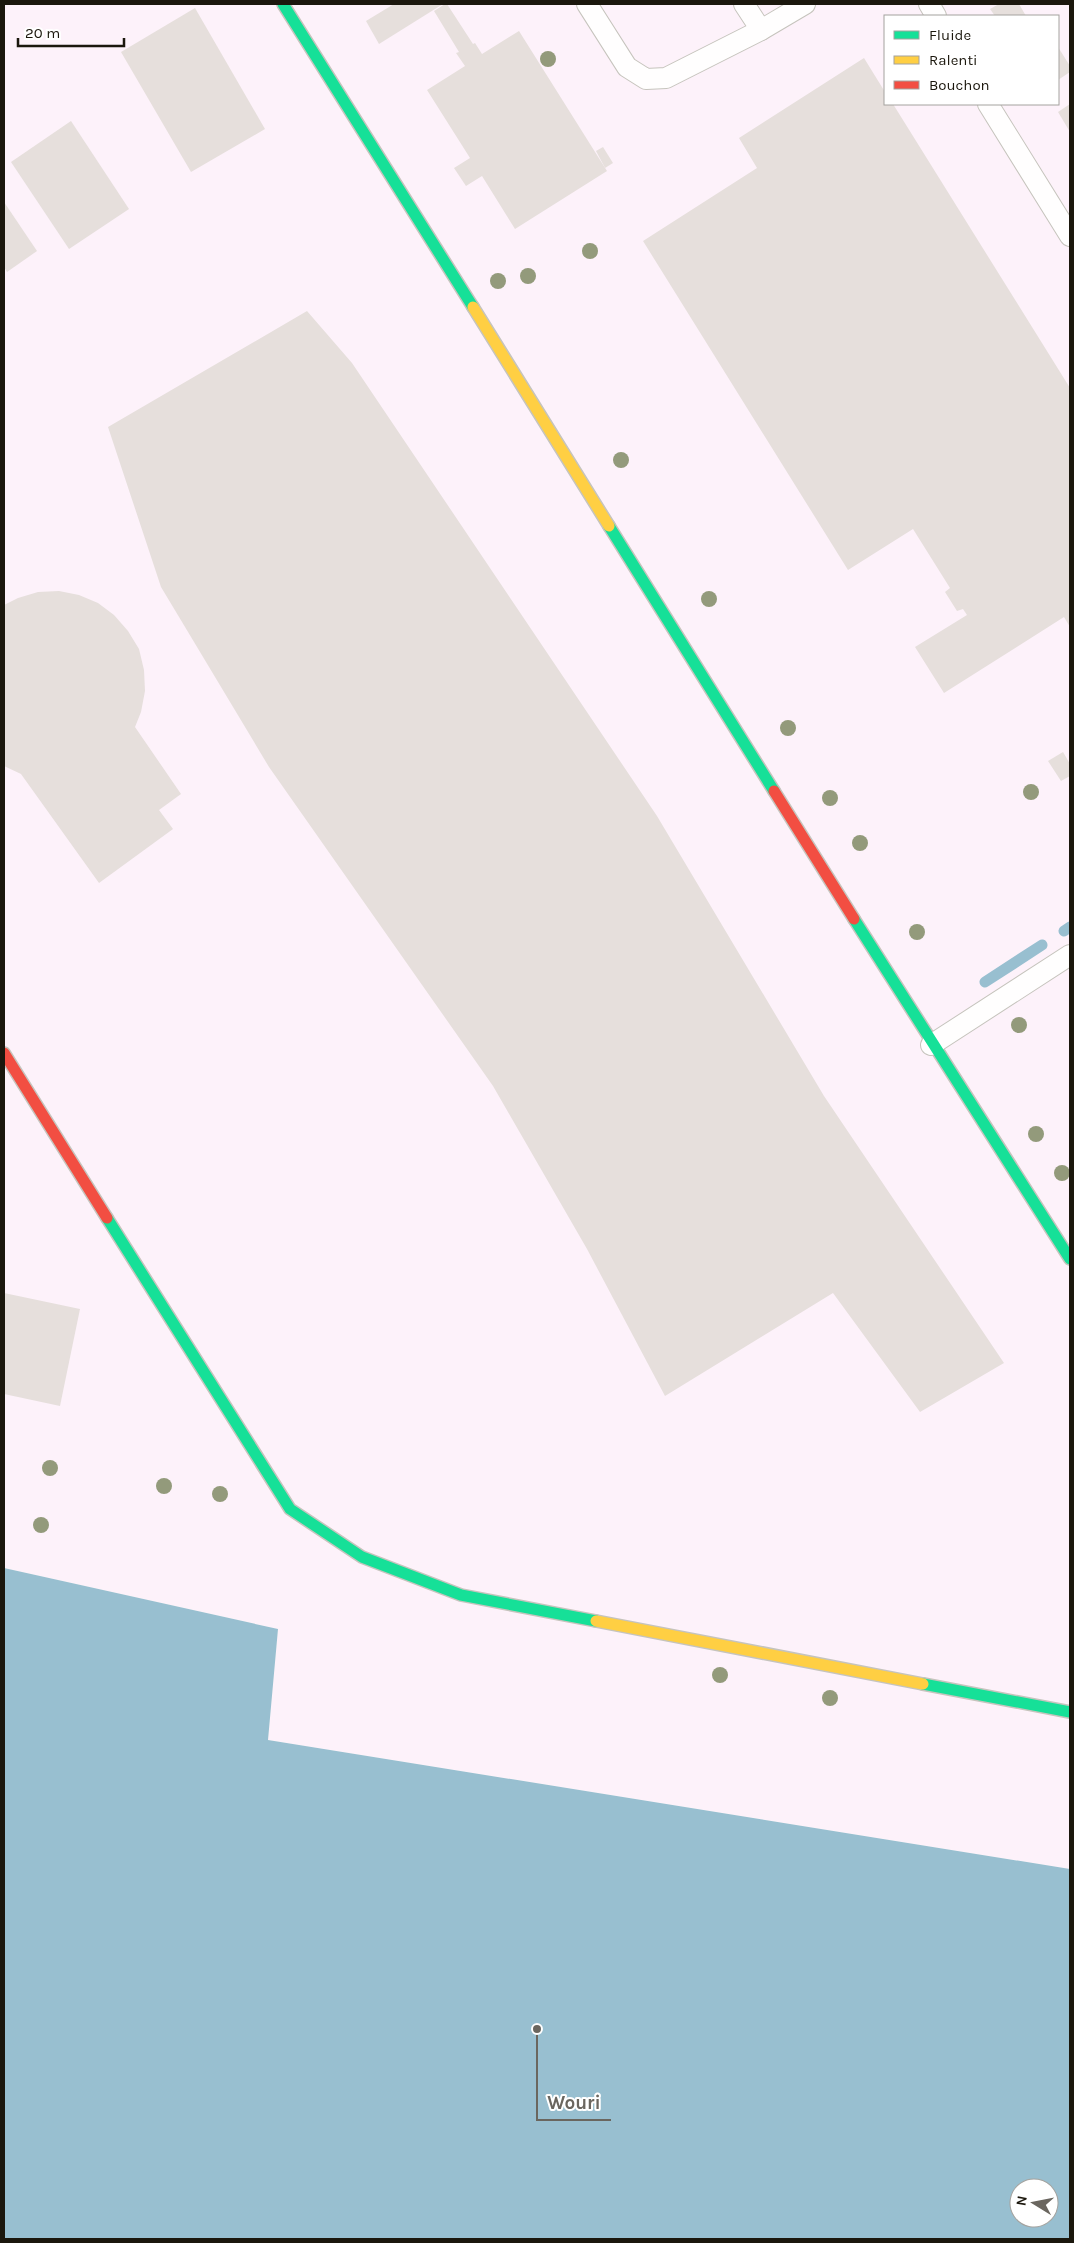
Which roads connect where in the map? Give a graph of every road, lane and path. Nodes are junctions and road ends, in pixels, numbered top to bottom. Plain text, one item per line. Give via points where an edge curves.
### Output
1 (283, 4) edge
2 (587, 4) edge
3 (744, 4) edge
4 (805, 4) edge
5 (929, 4) edge
6 (935, 15) edge
7 (761, 30) junction
8 (989, 105) edge
9 (1070, 236) edge
10 (1070, 955) edge
11 (931, 1045) junction
12 (4, 1053) edge
13 (1070, 1259) edge
14 (1070, 1712) edge

1 - 11 street
2 - 7 lane via 627,67 646,79 666,78
3 - 7 lane
4 - 7 lane
5 - 6 lane
8 - 9 lane
10 - 11 lane
11 - 13 street
12 - 14 street via 290,1509 362,1557 461,1595

